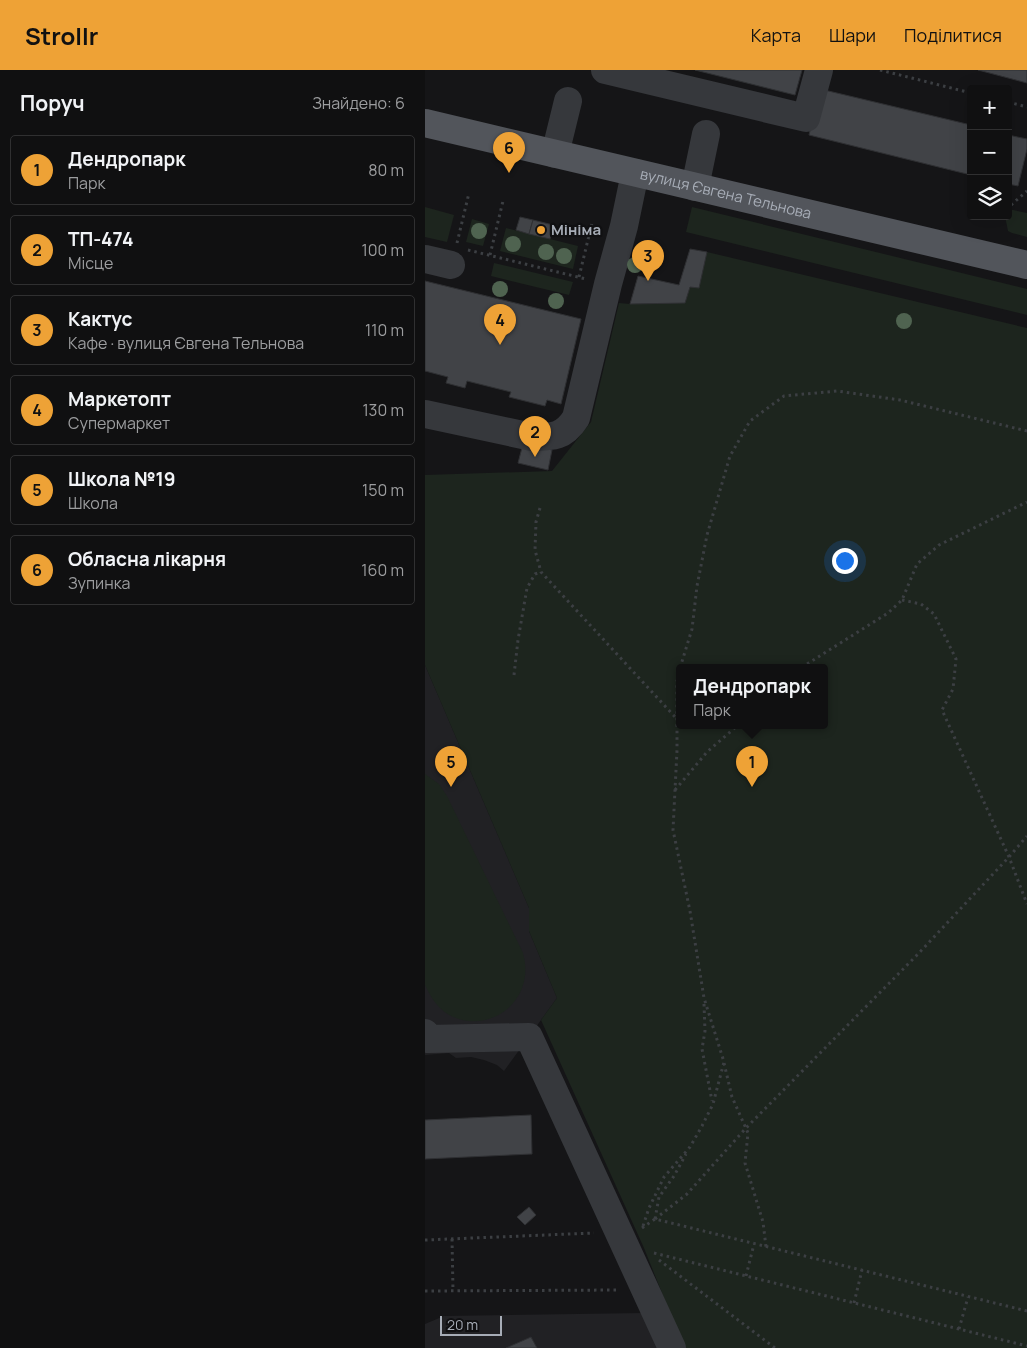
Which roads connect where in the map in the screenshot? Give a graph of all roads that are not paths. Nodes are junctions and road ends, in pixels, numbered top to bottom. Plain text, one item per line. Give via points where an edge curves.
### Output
1 (605, 70) edge
2 (819, 70) edge
3 (568, 101) dead end
4 (426, 126) edge
5 (706, 134) dead end
6 (555, 154) junction
7 (635, 173) junction
8 (695, 187) junction
9 (458, 257) road end
10 (425, 259) edge
11 (1027, 266) edge
12 (425, 414) edge
13 (425, 1033) edge
14 (672, 1348) edge

1 - 2 lane via 805,118
3 - 6 lane
4 - 6 main road, вулиця Євгена Тельнова
5 - 8 lane
6 - 7 main road, вулиця Євгена Тельнова
7 - 8 main road, вулиця Євгена Тельнова
7 - 12 lane via 576,418 570,427 548,437 532,437
8 - 11 main road, вулиця Євгена Тельнова
9 - 10 lane
13 - 14 lane via 428,1039 529,1037 630,1237 645,1290

